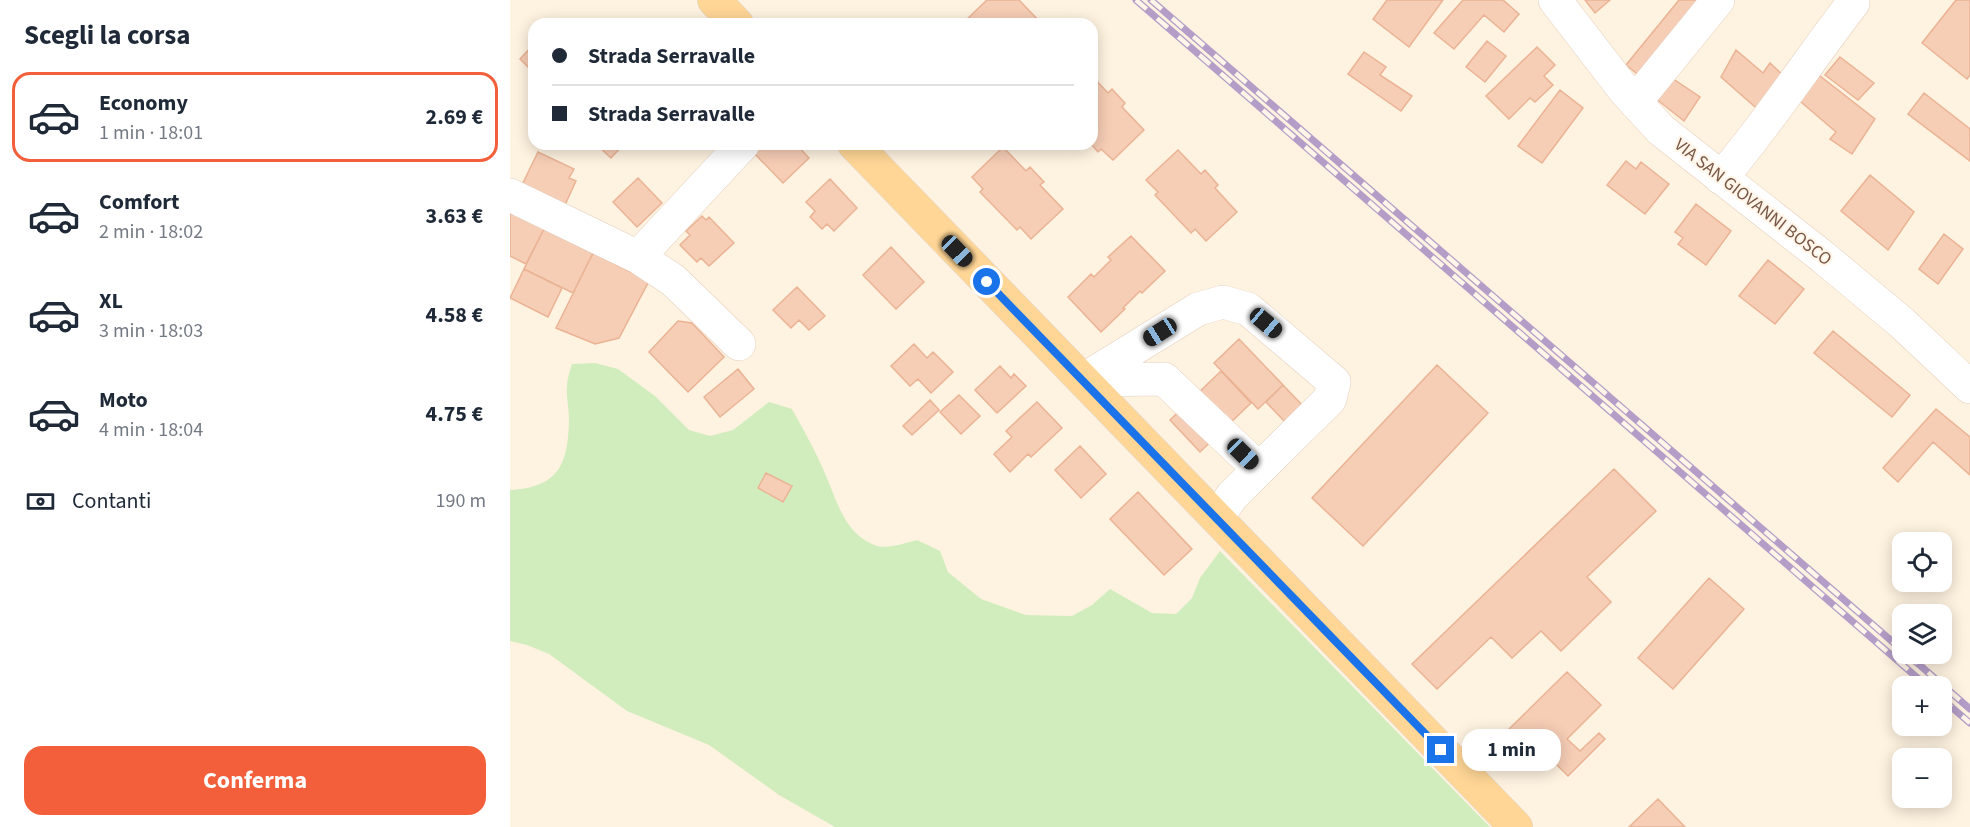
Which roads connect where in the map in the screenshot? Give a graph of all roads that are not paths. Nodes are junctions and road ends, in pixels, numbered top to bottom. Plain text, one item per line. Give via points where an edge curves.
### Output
1 (714, 0) edge
2 (1555, 0) edge
3 (1718, 0) edge
4 (1852, 3) dead end
5 (730, 18) edge
6 (1635, 102) junction
7 (737, 150) edge
8 (862, 153) edge
9 (1721, 178) junction
10 (510, 195) edge
11 (638, 257) junction
12 (740, 344) dead end
13 (1083, 380) junction
14 (1970, 387) edge
15 (1259, 469) junction
16 (1217, 518) junction
17 (1516, 827) edge

1 - 5 main road
2 - 6 street, VIA SAN GIOVANNI BOSCO
3 - 6 street
4 - 9 street via 1787,95
6 - 9 street, VIA SAN GIOVANNI BOSCO via 1662,130
7 - 11 street
8 - 13 main road
9 - 14 street, VIA SAN GIOVANNI BOSCO via 1902,323
10 - 11 street
11 - 12 street via 673,279
13 - 15 street via 1164,379
13 - 15 street via 1198,309 1223,303 1248,309 1334,381 1330,399
13 - 16 main road
15 - 16 street
16 - 17 main road

